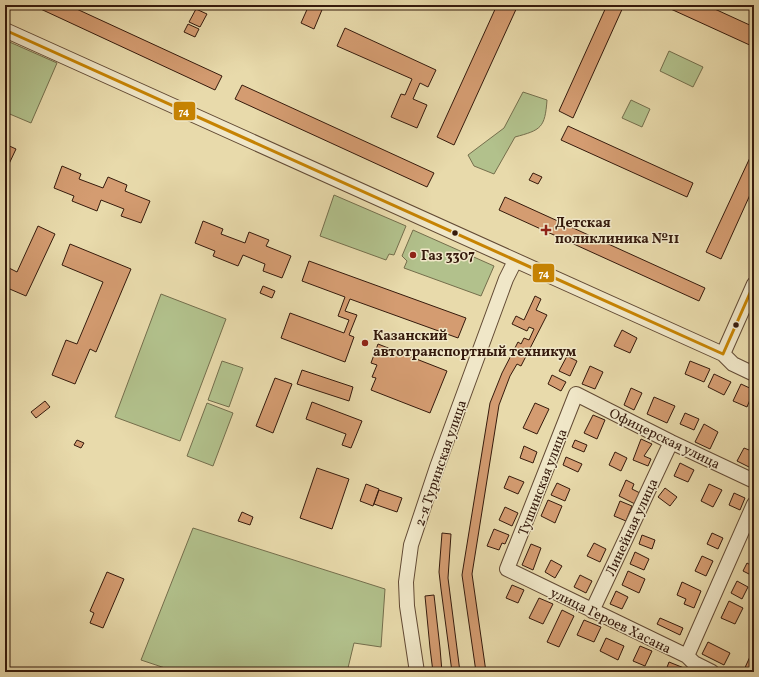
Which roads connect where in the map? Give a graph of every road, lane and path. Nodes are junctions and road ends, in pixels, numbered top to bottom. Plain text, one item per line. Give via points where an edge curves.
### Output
1 (5, 30) edge
2 (515, 261) junction
3 (754, 284) edge
4 (723, 354) junction
5 (754, 374) edge
6 (576, 394) joint
7 (671, 442) junction
8 (754, 481) edge
9 (754, 504) edge
10 (507, 569) joint
11 (592, 611) junction
12 (690, 664) edge
13 (417, 672) edge
14 (712, 672) edge

1 - 2 street
2 - 4 street
2 - 13 street, 2-я Туринская улица via 506,279 437,467 411,545 406,582 407,606
3 - 4 street
4 - 5 street via 733,364
6 - 7 street, Офицерская улица
6 - 10 street, Тушинская улица
7 - 8 street, Офицерская улица
7 - 11 street, Линейная улица
9 - 12 street
10 - 11 street, улица Героев Хасана
11 - 12 street, улица Героев Хасана
12 - 14 street, улица Героев Хасана

